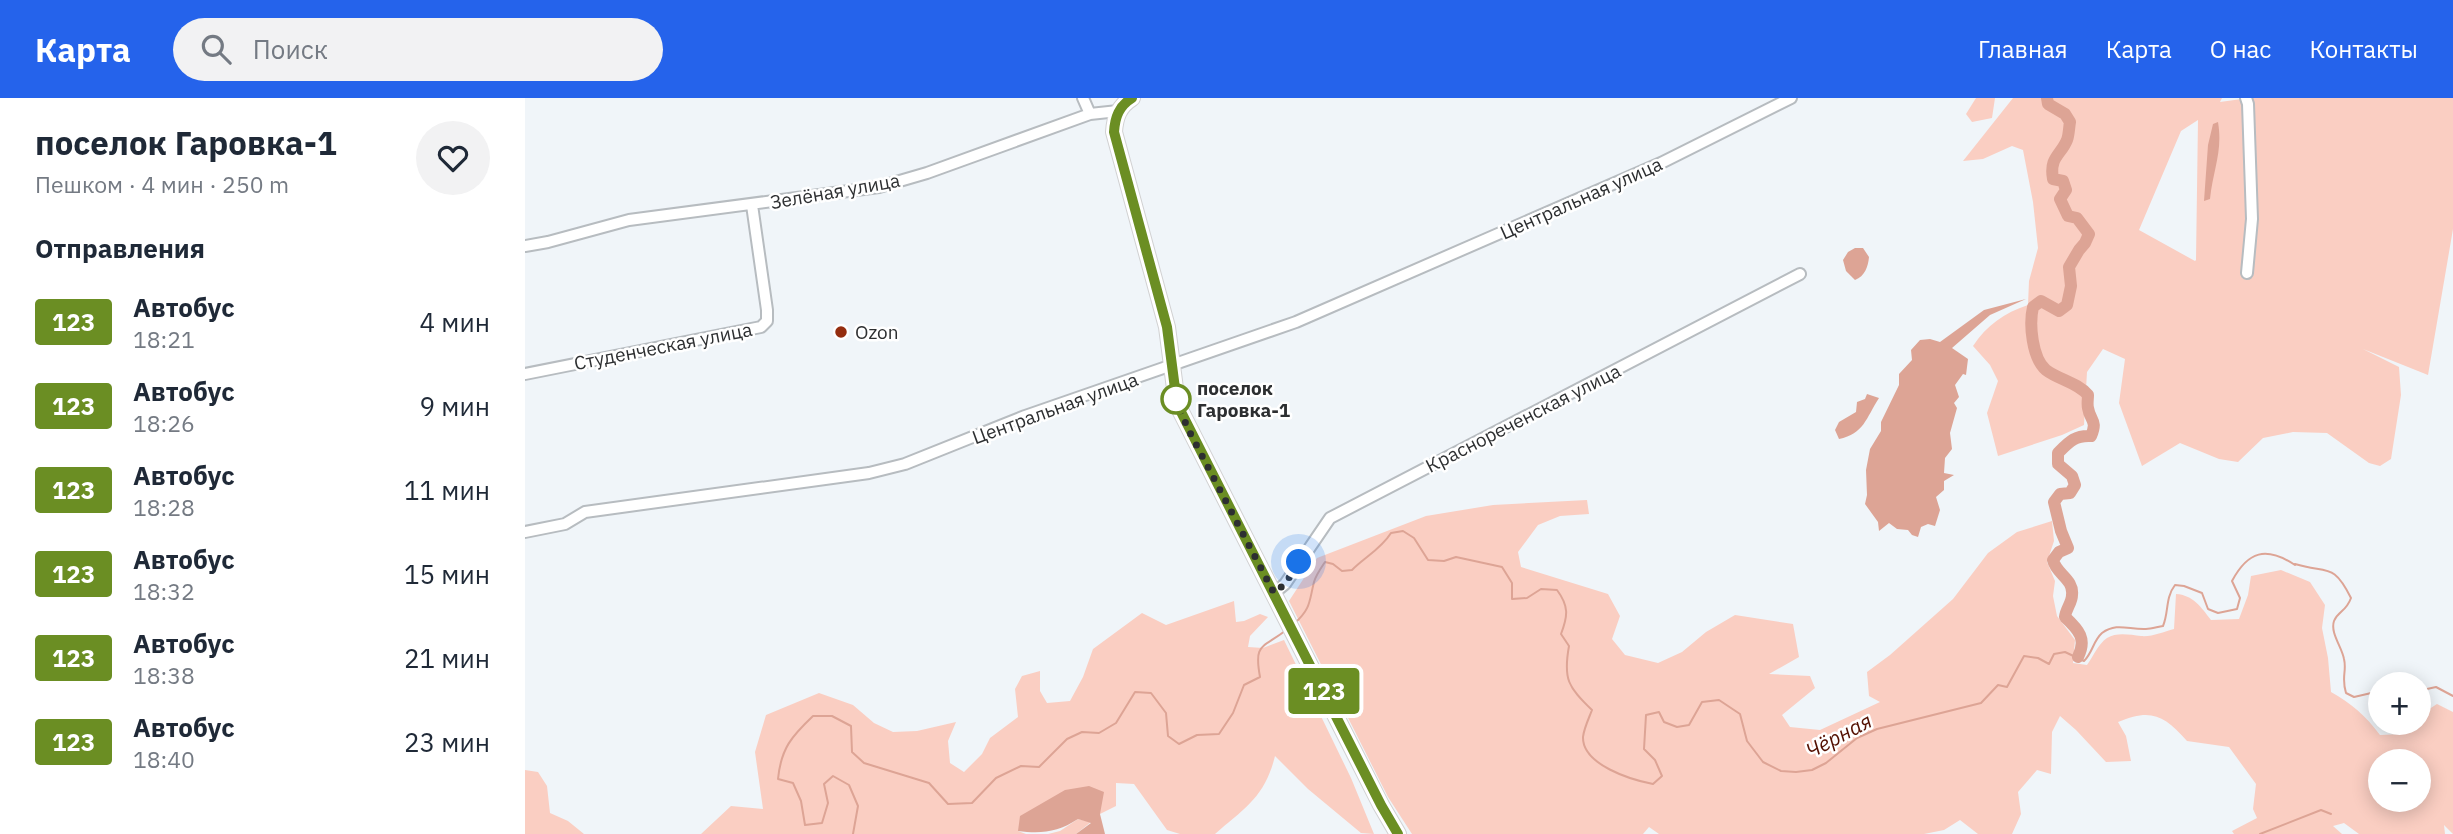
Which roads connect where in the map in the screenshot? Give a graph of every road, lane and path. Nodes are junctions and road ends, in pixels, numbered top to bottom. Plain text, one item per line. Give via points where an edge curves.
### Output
1 (1083, 98) edge
2 (1132, 98) edge
3 (1791, 98) edge
4 (2246, 98) edge
5 (1118, 111) junction
6 (1090, 114) junction
7 (752, 205) junction
8 (525, 246) edge
9 (2247, 273) dead end
10 (1800, 274) dead end
11 (1171, 365) junction
12 (525, 374) edge
13 (525, 532) edge
14 (1274, 593) junction
15 (1398, 834) edge

1 - 6 street
2 - 5 main road
3 - 11 street, Центральная улица via 1661,163 1309,317
4 - 9 street via 2252,219
5 - 6 street, Зелёная улица
5 - 11 main road via 1117,147 1167,327
6 - 7 street, Зелёная улица via 901,181
7 - 8 street, Зелёная улица via 629,220
7 - 12 street, Студенческая улица via 767,310 767,321 761,327
10 - 14 street, Краснореченская улица via 1330,518
11 - 13 street, Центральная улица via 886,469 585,512 565,524
11 - 14 main road via 1182,416
14 - 15 main road

